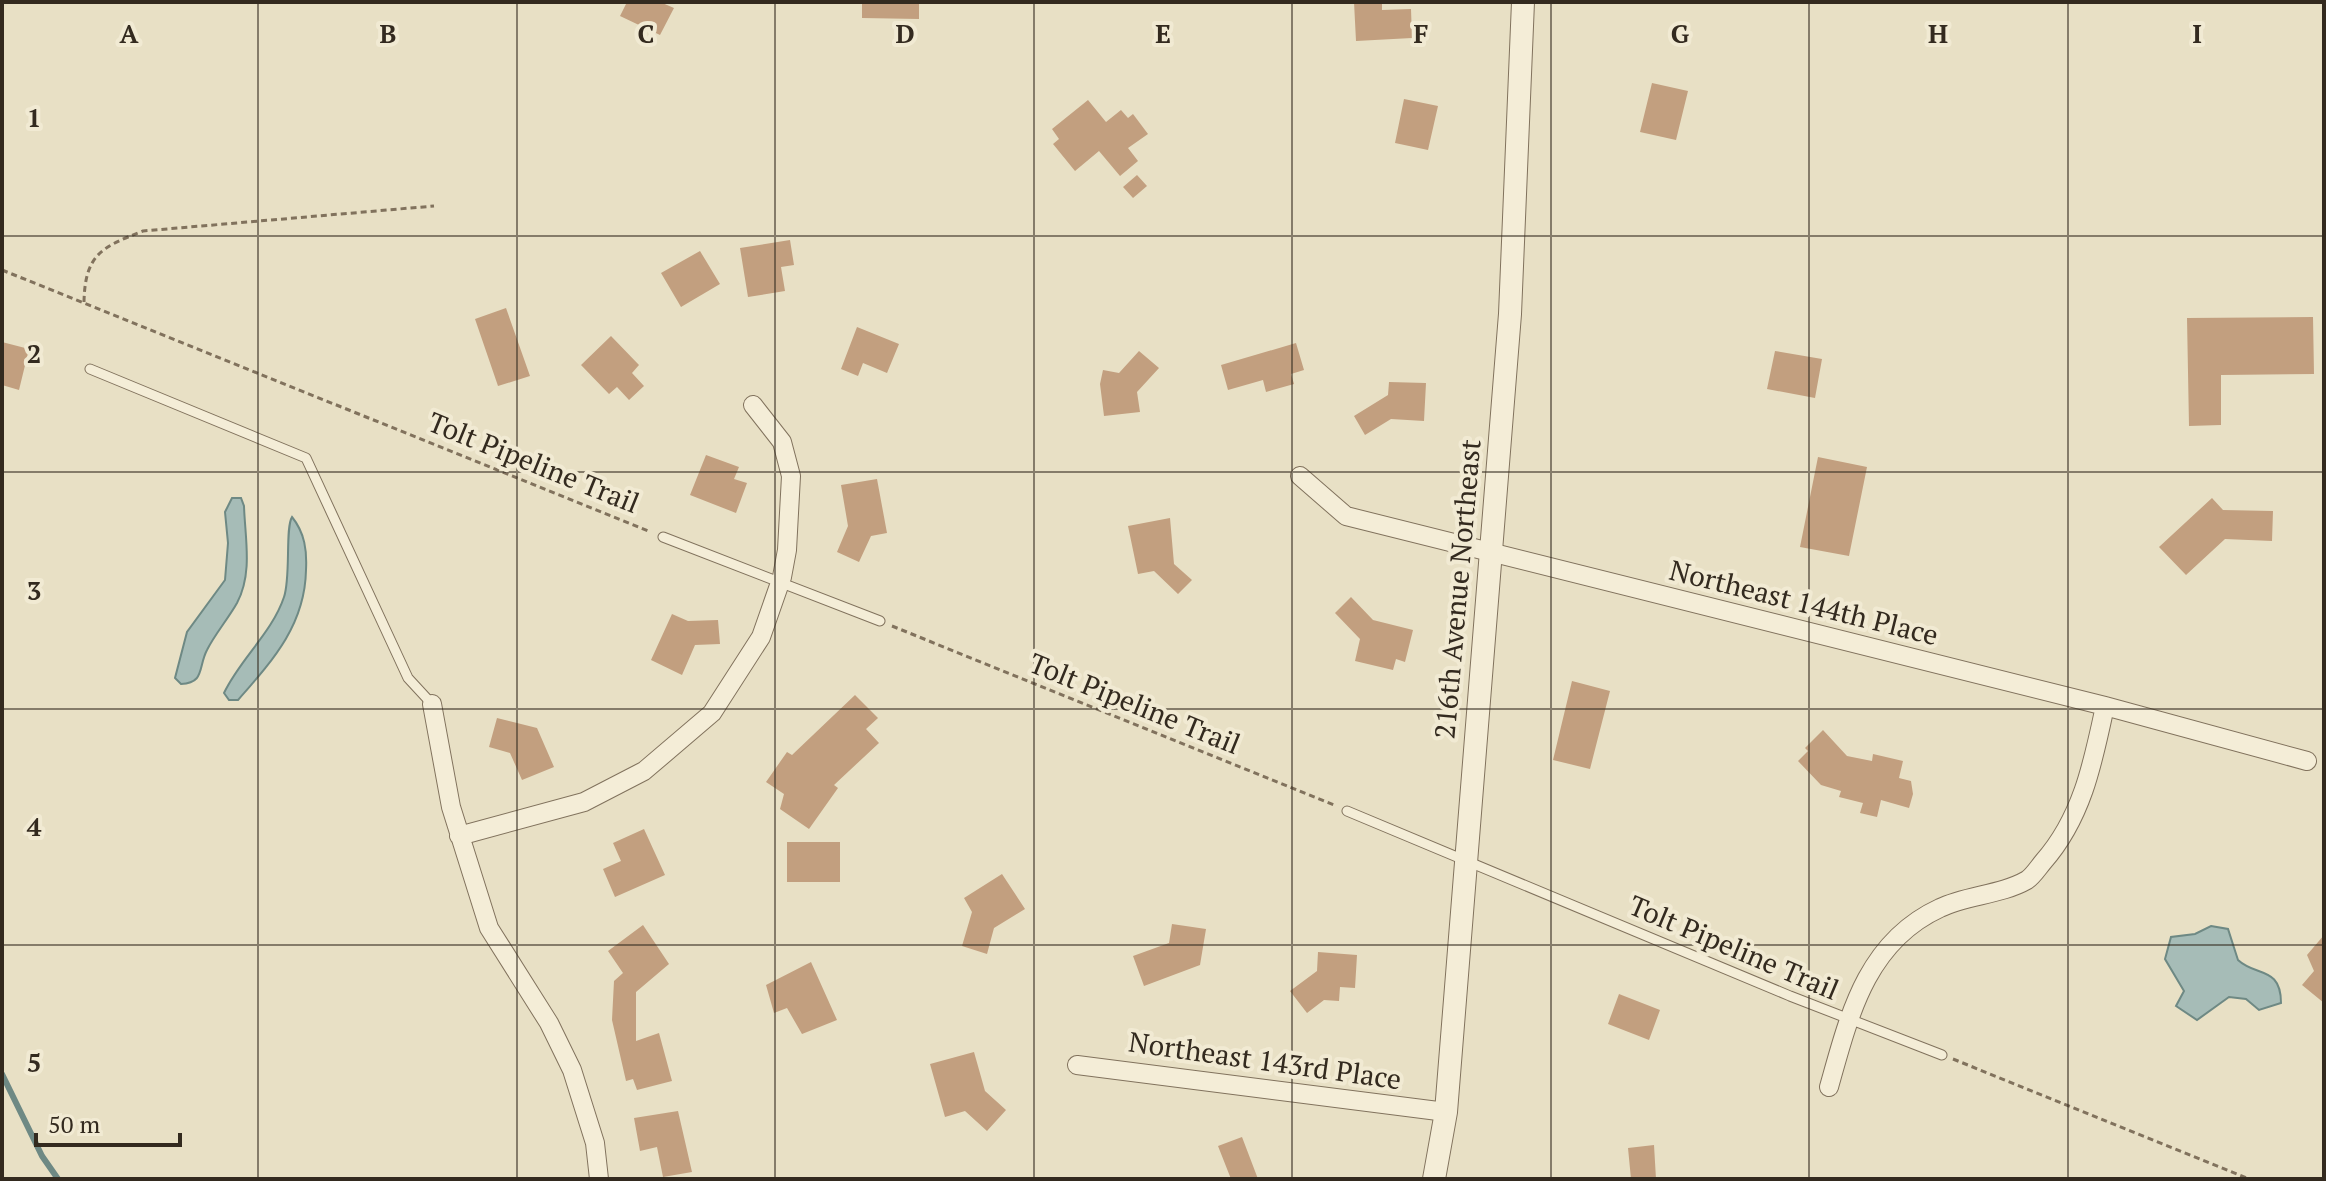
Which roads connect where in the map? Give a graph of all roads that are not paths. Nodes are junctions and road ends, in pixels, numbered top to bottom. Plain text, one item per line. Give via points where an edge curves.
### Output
1 (1523, 2) edge
2 (90, 369) dead end
3 (753, 405) dead end
4 (1300, 476) dead end
5 (663, 537) road end
6 (1491, 553) junction
7 (780, 583) junction
8 (880, 621) road end
9 (432, 704) joint
10 (2105, 706) junction
11 (2307, 761) dead end
12 (1347, 811) road end
13 (459, 836) junction
14 (1465, 862) junction
15 (1848, 1020) junction
16 (1942, 1055) road end
17 (1077, 1065) dead end
18 (1829, 1087) dead end
19 (1446, 1112) junction
20 (599, 1179) edge
21 (1434, 1179) edge

1 - 6 street, 216th Avenue Northeast via 1515,228
2 - 9 lane via 306,458 408,678
3 - 7 street via 782,442 791,476
4 - 6 street, Northeast 144th Place via 1346,516
5 - 7 lane
6 - 10 street, Northeast 144th Place
6 - 14 street, 216th Avenue Northeast
7 - 8 lane
7 - 13 street via 761,637 712,713 644,771 584,802
9 - 13 street
10 - 11 street, Northeast 144th Place
10 - 15 street via 2089,779 2064,838 2028,880 1939,908 1898,933 1867,972
12 - 14 lane
13 - 20 street via 489,928 572,1070 595,1143
14 - 15 lane
14 - 19 street, 216th Avenue Northeast
15 - 16 lane
15 - 18 street
17 - 19 street, Northeast 143rd Place
19 - 21 street, 216th Avenue Northeast

